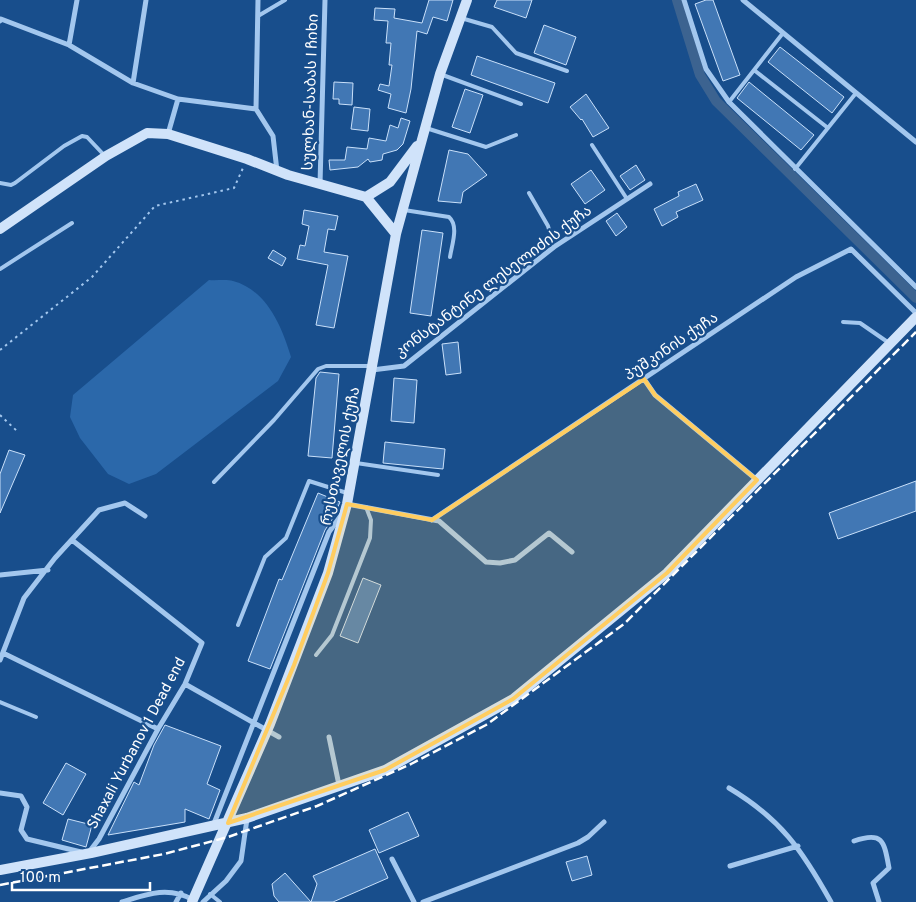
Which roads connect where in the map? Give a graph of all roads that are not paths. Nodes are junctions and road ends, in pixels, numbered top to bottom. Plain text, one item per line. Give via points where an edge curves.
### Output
1 (77, 0) edge
2 (146, 0) edge
3 (258, 0) edge
4 (285, 0) edge
5 (325, 0) edge
6 (467, 0) edge
7 (684, 0) edge
8 (743, 0) edge
9 (258, 16) junction
10 (461, 18) junction
11 (0, 21) edge
12 (783, 33) junction
13 (69, 45) junction
14 (754, 70) junction
15 (568, 72) dead end
16 (440, 74) junction
17 (133, 83) junction
18 (856, 93) junction
19 (178, 99) junction
20 (729, 102) junction
21 (521, 104) dead end
22 (256, 109) junction
23 (425, 128) junction
24 (828, 128) junction
25 (168, 134) junction
26 (516, 135) dead end
27 (421, 142) junction
28 (916, 142) edge
29 (592, 144) dead end
30 (106, 156) junction
31 (795, 169) junction
32 (277, 171) junction
33 (0, 183) edge
34 (320, 184) junction
35 (650, 184) dead end
36 (529, 193) dead end
37 (366, 197) junction
38 (627, 199) junction
39 (402, 210) junction
40 (72, 224) dead end
41 (0, 229) edge
42 (396, 234) junction
43 (554, 248) junction
44 (450, 257) dead end
45 (0, 269) edge
46 (916, 287) edge
47 (916, 313) edge
48 (916, 317) edge
49 (842, 322) dead end
50 (890, 344) junction
51 (372, 368) junction
52 (644, 379) junction
53 (355, 463) junction
54 (438, 475) dead end
55 (757, 480) junction
56 (214, 482) dead end
57 (347, 503) junction
58 (366, 508) junction
59 (145, 516) dead end
60 (432, 520) junction
61 (72, 540) junction
62 (572, 552) dead end
63 (48, 570) junction
64 (0, 575) edge
65 (238, 625) dead end
66 (3, 653) junction
67 (316, 655) dead end
68 (0, 660) edge
69 (185, 684) junction
70 (0, 702) edge
71 (36, 717) dead end
72 (254, 723) junction
73 (158, 729) junction
74 (279, 737) dead end
75 (329, 738) dead end
76 (339, 786) junction
77 (729, 788) dead end
78 (0, 793) edge
79 (248, 818) junction
80 (604, 822) dead end
81 (213, 827) junction
82 (854, 841) dead end
83 (798, 846) junction
84 (88, 853) junction
85 (392, 858) dead end
86 (730, 866) dead end
87 (0, 870) edge
88 (181, 893) junction
89 (210, 894) junction
90 (122, 902) edge
91 (176, 902) edge
92 (192, 902) edge
93 (196, 902) edge
94 (203, 902) edge
95 (220, 902) edge
96 (414, 902) edge
97 (423, 902) edge
98 (832, 902) edge
99 (879, 902) edge

1 - 13 street
2 - 17 street
3 - 9 street
4 - 9 lane
5 - 34 street, სულხან-საბას I ჩიხი
6 - 10 street, რუსთაველის ქუჩა
7 - 20 street via 706,70
8 - 12 street
9 - 22 street
10 - 15 lane via 492,27 516,53
10 - 16 street, რუსთაველის ქუჩა
11 - 13 street
12 - 14 lane
12 - 18 street
13 - 17 street
14 - 20 lane
14 - 24 lane
16 - 21 lane
16 - 23 street, რუსთაველის ქუჩა
17 - 19 street
18 - 24 lane
18 - 28 street
19 - 22 street
19 - 25 street
20 - 31 street
22 - 32 street via 273,136
23 - 26 lane via 486,147
23 - 27 street, რუსთაველის ქუჩა
24 - 31 lane
25 - 30 street via 147,133
25 - 32 street
27 - 37 street via 390,182
27 - 39 street, რუსთაველის ქუჩა
29 - 38 lane
30 - 33 lane via 82,136 15,183
30 - 41 street
31 - 46 street
32 - 34 street
34 - 37 street
35 - 38 street, კონსტანტინე ლესელიძის ქუჩა
36 - 43 lane via 548,226
37 - 42 street
38 - 43 street, კონსტანტინე ლესელიძის ქუჩა
39 - 42 street, რუსთაველის ქუჩა
39 - 44 lane via 453,220
40 - 45 lane
42 - 51 street, რუსთაველის ქუჩა
43 - 51 street, კონსტანტინე ლესელიძის ქუჩა via 404,366
47 - 52 street, პუშკინის ქუჩა via 851,248 796,278
48 - 50 street
49 - 50 lane via 860,323
50 - 55 street
51 - 53 street, რუსთაველის ქუჩა
51 - 56 lane via 326,366 318,369
52 - 55 street via 655,395
52 - 60 street, პუშკინის ქუჩა
53 - 54 lane
53 - 57 street, რუსთაველის ქუჩა
55 - 76 street via 667,573 513,699 385,770
57 - 58 street
57 - 65 lane via 310,481 286,538 265,556
57 - 72 street via 330,532
57 - 92 street, რუსთაველის ქუჩა via 328,573 312,616
58 - 60 street
58 - 67 lane via 371,520 370,538 332,635
59 - 61 street via 125,503 99,510
60 - 62 street via 438,521 486,562 515,560 549,533
61 - 63 street
61 - 69 street, Shaxali Yurbanov 1 Dead end via 202,643
63 - 64 street
63 - 66 street via 24,598
66 - 68 street
66 - 73 street
69 - 72 street
69 - 73 street, Shaxali Yurbanov 1 Dead end
70 - 71 lane
72 - 74 street
72 - 81 street
73 - 84 street, Shaxali Yurbanov 1 Dead end via 99,839
75 - 76 street
76 - 79 street
77 - 83 street via 755,803
78 - 84 street via 21,796 27,806 21,830 26,839
79 - 81 street
79 - 89 street via 241,861 226,881
80 - 97 street via 578,843
81 - 84 street
82 - 99 street via 874,836 882,843 889,868 873,883
83 - 86 street
83 - 98 street
84 - 87 street
85 - 96 street
88 - 90 street via 150,893
88 - 91 street
88 - 93 street
89 - 94 street
89 - 95 lane

